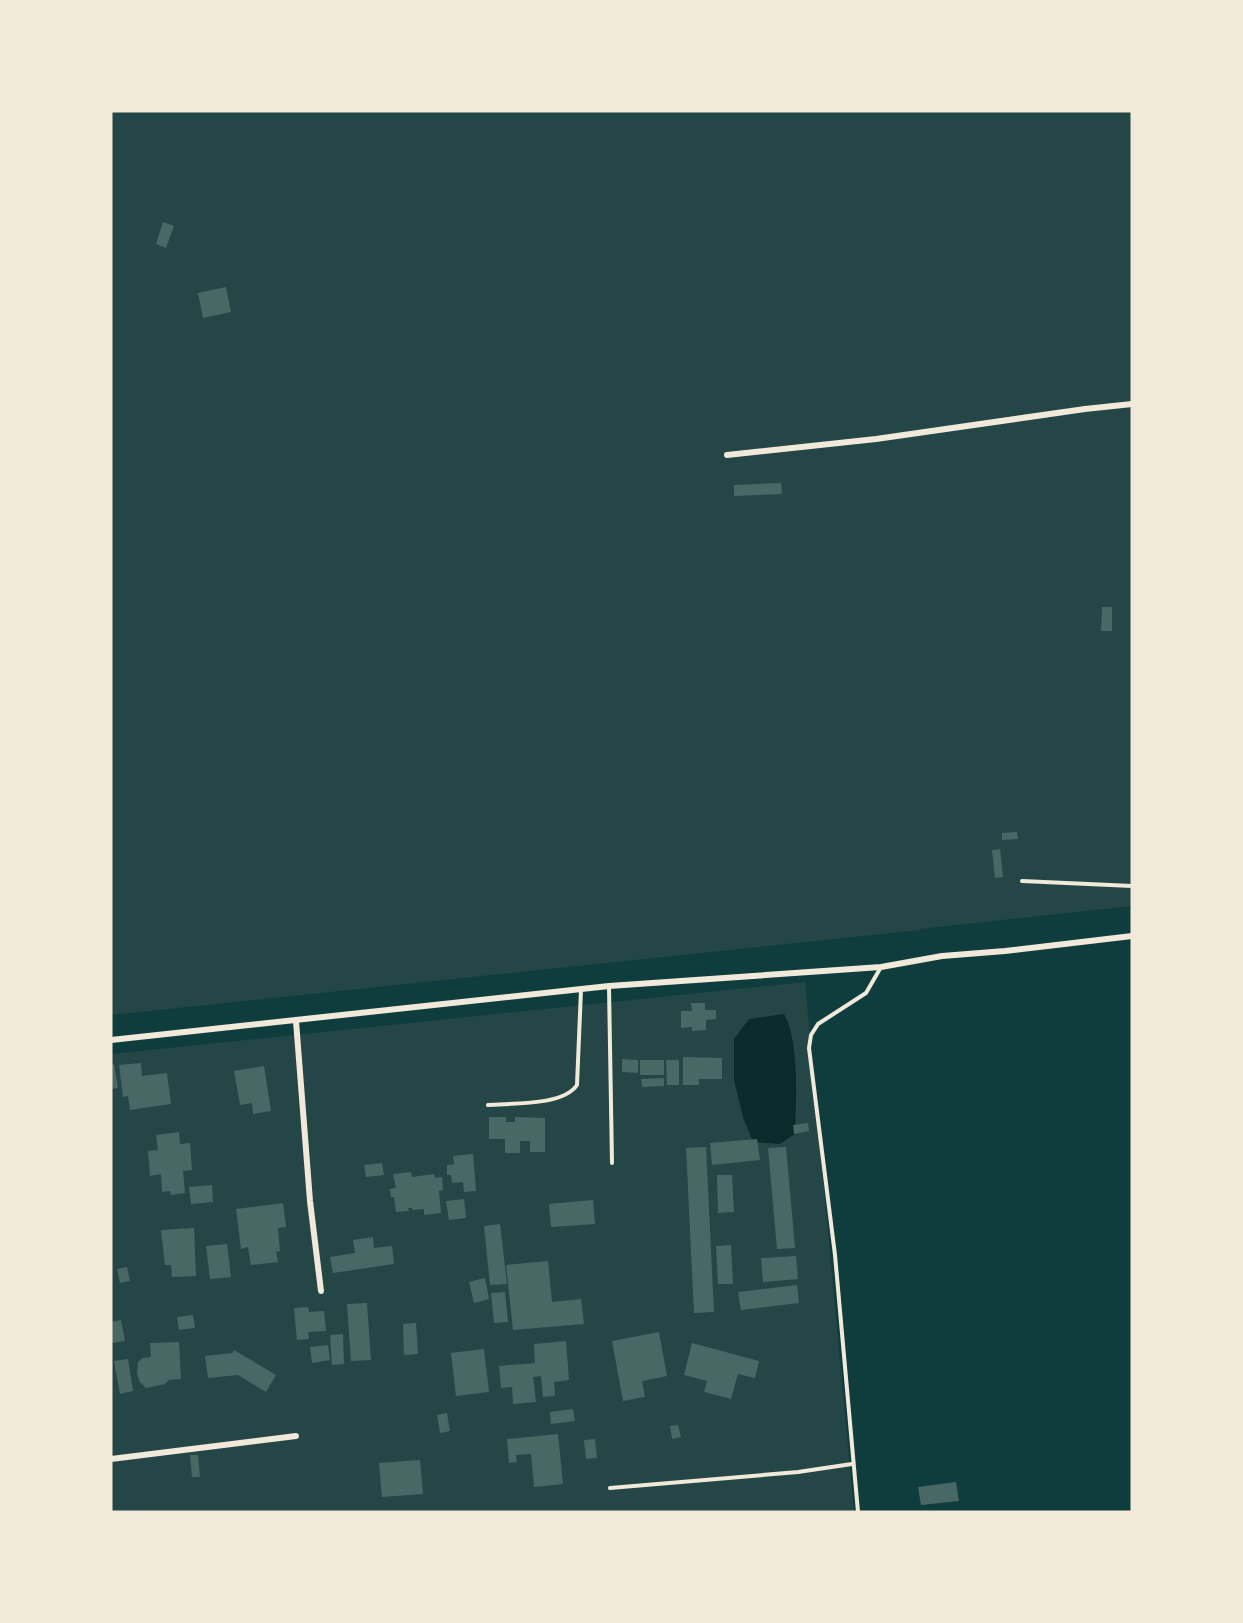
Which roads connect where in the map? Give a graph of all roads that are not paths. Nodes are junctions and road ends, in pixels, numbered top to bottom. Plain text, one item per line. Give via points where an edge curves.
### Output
1 (1132, 404) edge
2 (727, 455) dead end
3 (1022, 881) dead end
4 (1132, 886) edge
5 (1132, 936) edge
6 (881, 966) junction
7 (609, 986) junction
8 (581, 989) junction
9 (296, 1021) junction
10 (111, 1040) edge
11 (488, 1106) dead end
12 (612, 1163) dead end
13 (321, 1291) dead end
14 (296, 1436) dead end
15 (111, 1459) edge
16 (852, 1464) junction
17 (610, 1488) dead end
18 (858, 1512) edge

1 - 2 street
3 - 4 lane
5 - 6 street
6 - 7 street
6 - 16 lane via 866,993 818,1024 809,1048 835,1255
7 - 8 street
7 - 12 lane
8 - 9 street
8 - 11 lane via 577,1085 572,1092 561,1098
9 - 10 street
9 - 13 street
14 - 15 street
16 - 17 lane
16 - 18 lane

